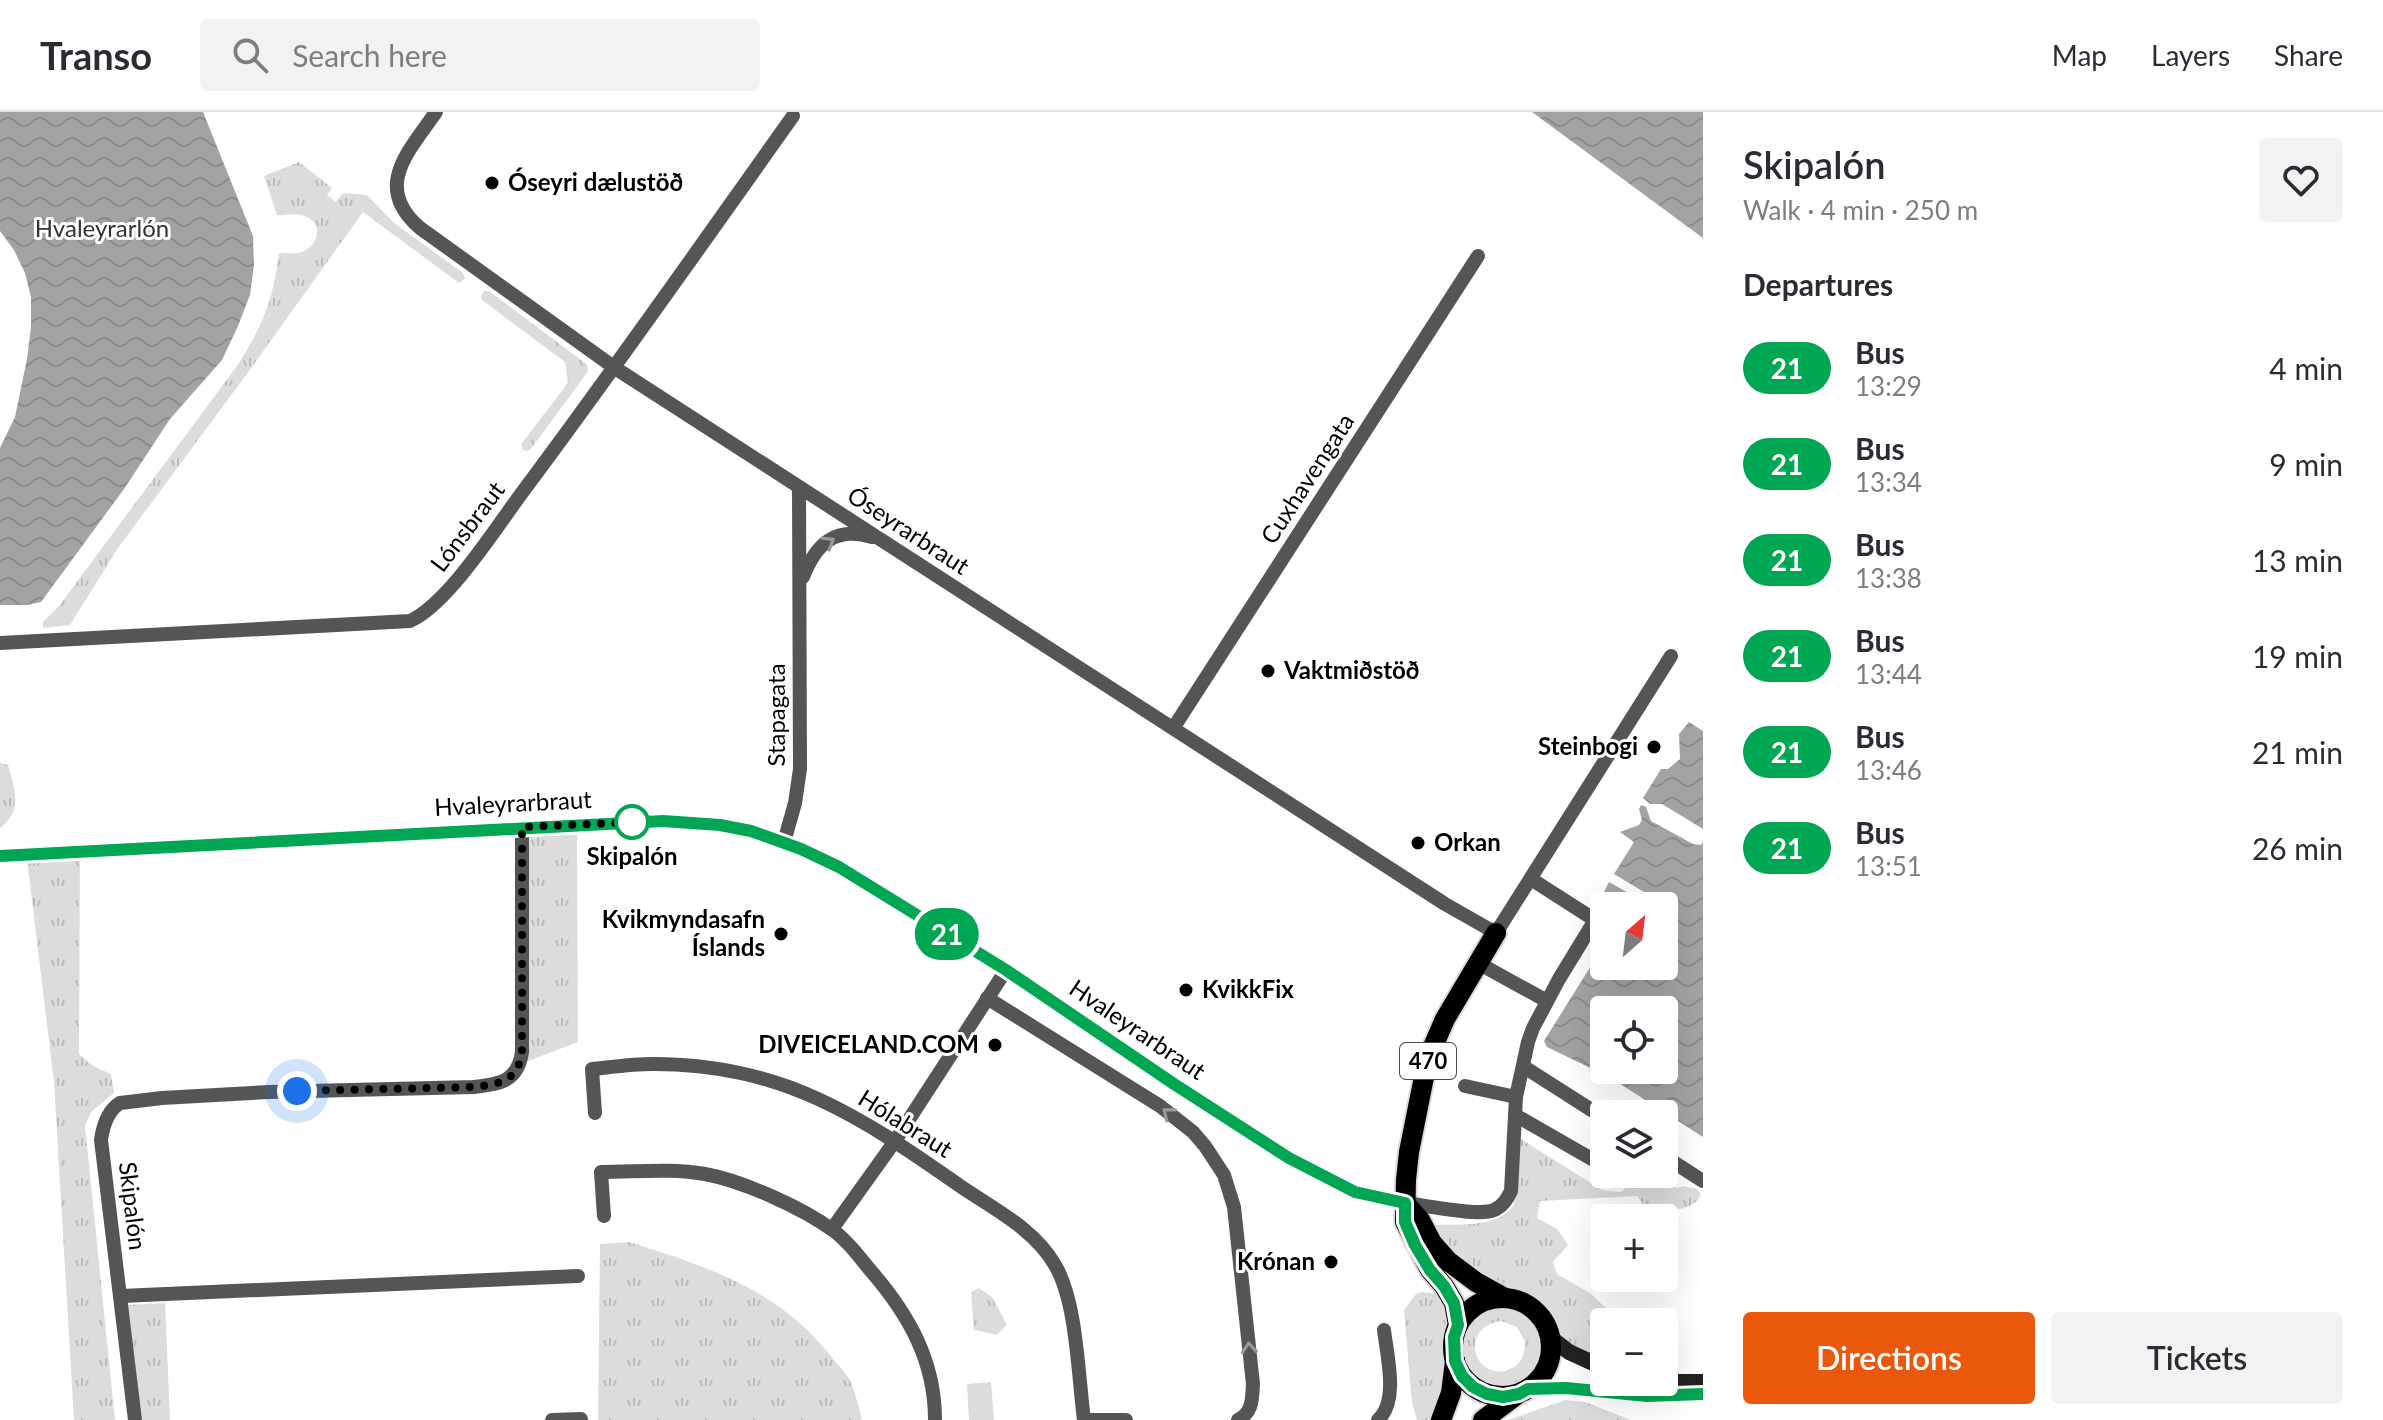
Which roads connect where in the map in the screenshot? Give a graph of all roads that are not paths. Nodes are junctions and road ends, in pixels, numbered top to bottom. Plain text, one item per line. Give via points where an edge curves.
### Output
1 (436, 112) edge
2 (793, 116) dead end
3 (1478, 256) dead end
4 (615, 368) junction
5 (799, 488) junction
6 (880, 539) junction
7 (799, 586) junction
8 (0, 643) edge
9 (1671, 656) dead end
10 (1174, 727) junction
11 (522, 827) junction
12 (784, 842) junction
13 (0, 856) edge
14 (1531, 879) junction
15 (1496, 933) junction
16 (1478, 963) junction
17 (1006, 970) junction
18 (987, 998) junction
19 (1547, 1001) junction
20 (1524, 1067) junction
21 (1465, 1086) dead end
22 (1516, 1097) junction
23 (1590, 1109) edge
24 (595, 1113) dead end
25 (1515, 1115) junction
26 (895, 1141) junction
27 (1590, 1158) edge
28 (1678, 1165) edge
29 (1703, 1181) edge
30 (1405, 1203) junction
31 (604, 1216) dead end
32 (832, 1229) junction
33 (578, 1276) dead end
34 (121, 1296) junction
35 (1505, 1298) junction
36 (1458, 1325) junction
37 (1384, 1330) dead end
38 (1551, 1338) junction
39 (1455, 1361) junction
40 (1590, 1362) edge
41 (1678, 1382) edge
42 (1703, 1382) edge
43 (1524, 1392) junction
44 (1703, 1394) edge
45 (581, 1419) edge
46 (135, 1420) edge
47 (552, 1420) edge
48 (935, 1420) edge
49 (1084, 1420) edge
50 (1126, 1420) edge
51 (1238, 1420) edge
52 (1378, 1420) edge
53 (1441, 1420) edge
54 (1483, 1420) edge

1 - 4 street, Óseyrarbraut via 398,172 396,196 403,210 441,244
2 - 4 street, Lónsbraut
3 - 10 street, Cuxhavengata
4 - 5 street, Óseyrarbraut
4 - 8 street, Lónsbraut via 463,572 424,615 410,621
5 - 6 street, Óseyrarbraut
5 - 7 street, Stapagata
7 -> 6 street, Stapagata via 810,559 825,543 849,534
6 - 10 street, Óseyrarbraut
7 - 12 street, Stapagata via 800,769
9 - 14 street
10 - 15 street, Óseyrarbraut
11 - 12 street, Hvaleyrarbraut via 663,821 720,825
11 - 13 street, Hvaleyrarbraut
11 - 34 street, Skipalón via 522,1052 510,1077 473,1087 120,1103 107,1118 101,1140
12 - 17 street, Hvaleyrarbraut via 849,872
14 - 15 street
14 - 19 street via 1595,920
15 - 16 main road, 470
16 - 19 street
16 - 30 main road, 470 via 1445,1019 1425,1072
17 - 18 street
17 - 30 street, Hvaleyrarbraut via 1289,1158 1355,1192
18 - 26 street
51 -> 18 street via 1248,1413 1253,1384 1234,1207 1220,1169 1199,1138 1173,1115
19 - 20 street via 1533,1028
20 - 22 street
20 - 23 street
21 - 22 street
22 - 25 street
24 - 26 street, Hólabraut via 592,1069 692,1066 750,1074 791,1087
25 - 27 street
25 - 30 street via 1511,1191 1499,1207 1482,1213
26 - 32 street
26 - 49 street, Hólabraut via 1037,1238 1048,1253 1070,1305
28 - 29 street
30 - 35 main road via 1448,1261
30 - 36 main road, 470 via 1405,1222 1454,1303
31 - 32 street via 601,1172 676,1170 754,1188
32 - 48 street via 906,1319 933,1383
33 - 34 street
34 - 46 street, Skipalón
35 - 36 main road via 1477,1304
35 - 38 main road via 1530,1306
36 - 39 main road, 470
37 - 52 street via 1390,1399
38 - 40 main road
38 - 43 main road via 1548,1367
39 - 43 main road via 1462,1376 1487,1394
39 - 53 main road, 470
41 - 42 main road
43 - 44 main road via 1566,1388 1647,1396
43 - 54 main road
45 - 47 street
49 - 50 street

